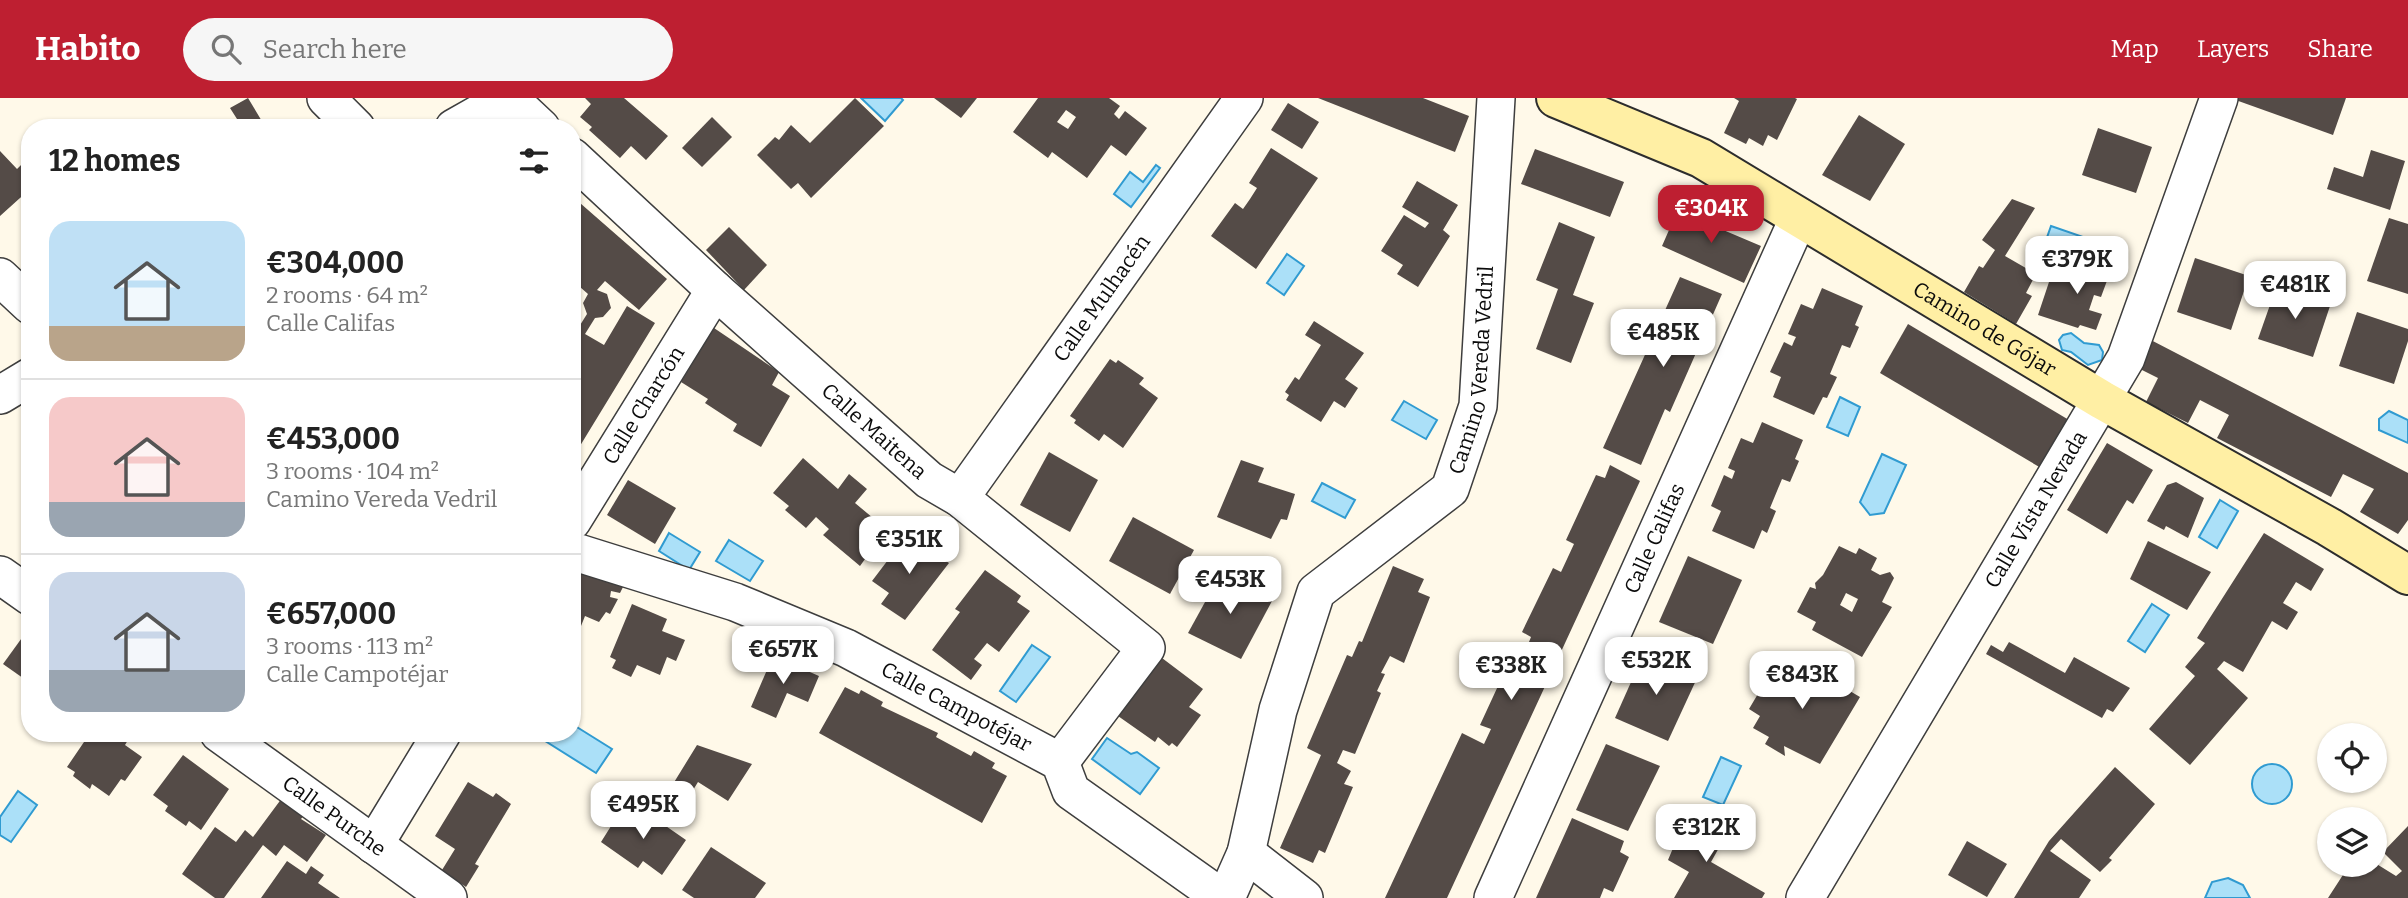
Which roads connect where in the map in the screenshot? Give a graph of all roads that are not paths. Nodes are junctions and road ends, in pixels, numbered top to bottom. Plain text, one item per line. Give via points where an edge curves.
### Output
1 (326, 98) edge
2 (508, 98) edge
3 (1244, 98) edge
4 (1496, 98) edge
5 (2219, 98) edge
6 (1559, 99) edge
7 (346, 119) edge
8 (470, 119) edge
9 (531, 119) edge
10 (581, 165) edge
11 (1799, 217) junction
12 (0, 277) edge
13 (715, 290) junction
14 (21, 297) edge
15 (21, 382) edge
16 (0, 395) edge
17 (2102, 400) junction
18 (960, 498) junction
19 (581, 506) edge
20 (581, 554) edge
21 (0, 575) edge
22 (2408, 575) edge
23 (21, 590) edge
24 (231, 742) edge
25 (436, 742) edge
26 (1060, 762) junction
27 (373, 845) junction
28 (1246, 853) junction
29 (448, 898) edge
30 (1224, 898) edge
31 (1304, 898) edge
32 (1493, 898) edge
33 (1805, 898) edge

1 - 7 street
2 - 8 street
2 - 9 street
3 - 18 street, Calle Mulhacén
4 - 28 street, Camino Vereda Vedril via 1478,406 1450,489 1316,592 1278,710
5 - 17 street, Calle Vista Nevada via 2126,358
6 - 11 street, Camino de Gójar via 1701,158
10 - 13 street, Calle Maitena
11 - 17 street, Camino de Gójar
11 - 32 street, Calle Califas
12 - 14 street
13 - 18 street, Calle Maitena via 929,480
13 - 19 street, Calle Charcón
15 - 16 street
17 - 22 street, Camino de Gójar
17 - 33 street, Calle Vista Nevada
18 - 26 street, Calle Maitena via 1146,648
20 - 26 street, Calle Campotéjar via 734,601 846,648
21 - 23 street
24 - 27 street, Calle Purche
25 - 27 street
26 - 30 street via 1071,791
27 - 29 street, Calle Purche
28 - 30 street, Camino Vereda Vedril
28 - 31 street

